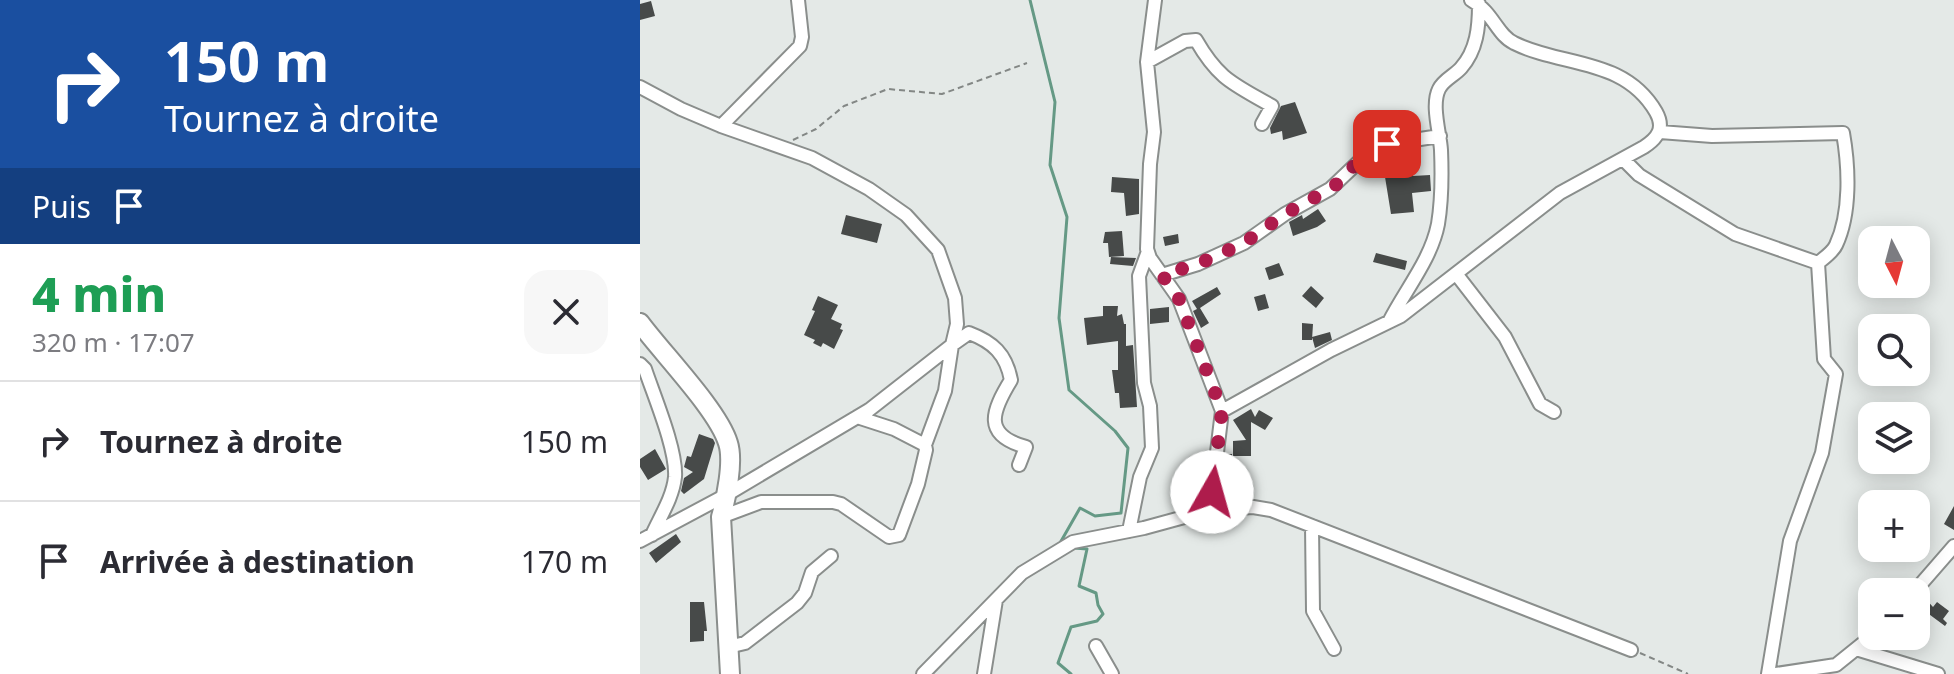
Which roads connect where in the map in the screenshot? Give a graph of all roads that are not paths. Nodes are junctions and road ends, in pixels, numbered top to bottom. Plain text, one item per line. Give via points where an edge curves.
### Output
1 (798, 0) edge
2 (1155, 0) edge
3 (1475, 2) edge
4 (1147, 62) junction
5 (640, 87) edge
6 (1262, 124) dead end
7 (721, 126) junction
8 (1660, 132) junction
9 (1440, 136) junction
10 (1623, 159) junction
11 (1147, 254) junction
12 (1818, 263) junction
13 (1162, 275) junction
14 (1457, 275) junction
15 (640, 323) edge
16 (1388, 324) junction
17 (952, 345) junction
18 (640, 364) edge
19 (1222, 411) junction
20 (1554, 412) dead end
21 (857, 417) junction
22 (925, 445) junction
23 (1019, 465) dead end
24 (726, 495) junction
25 (1210, 510) junction
26 (721, 517) junction
27 (1312, 526) junction
28 (1129, 531) junction
29 (646, 538) edge
30 (1954, 546) edge
31 (831, 556) dead end
32 (1926, 578) edge
33 (996, 600) junction
34 (1096, 646) dead end
35 (728, 647) junction
36 (1334, 649) dead end
37 (1856, 649) joint
38 (1631, 650) road end
39 (730, 674) edge
40 (923, 674) edge
41 (984, 674) edge
42 (1112, 674) edge
43 (1768, 674) edge
44 (1776, 674) edge
45 (1938, 674) edge

1 - 7 street via 800,46
2 - 4 street
3 - 8 street via 1510,42 1616,75 1654,108
3 - 9 street via 1479,28 1471,54 1439,87
4 - 6 street via 1196,40 1222,77 1272,106
4 - 11 street via 1154,132
5 - 7 street
7 - 17 street via 812,158 906,215 938,250 955,298
8 - 10 street
8 - 12 street via 1843,133 1844,213 1835,248
9 - 13 street via 1369,152 1330,189 1244,243
9 - 16 street via 1438,226
10 - 12 street via 1639,175 1735,234
10 - 14 street via 1560,193
11 - 13 street
11 - 28 street via 1139,276 1152,448
12 - 43 street via 1824,359 1836,374 1822,453 1790,541
13 - 19 street via 1179,299
14 - 16 street
14 - 20 street via 1505,337 1540,404
15 - 24 main road via 730,446
16 - 19 street
17 - 21 street
17 - 22 street via 945,391
17 - 23 street via 969,333 987,340 1008,365 1011,380 994,419 997,432 1026,447
18 - 29 street via 668,437 675,476 666,505
19 - 25 street
21 - 22 street
21 - 24 street
22 - 26 street via 918,484 903,530 895,537 833,502 761,502
24 - 26 main road
24 - 29 street
25 - 27 street via 1253,507
25 - 28 street
26 - 35 main road
27 - 36 street via 1313,611
27 - 38 street
28 - 33 street via 1073,542 1022,573
30 - 32 street
31 - 35 street via 812,572 797,603 745,643
33 - 40 street
33 - 41 street
34 - 42 street
35 - 39 main road
37 - 44 street via 1836,665
37 - 45 street

